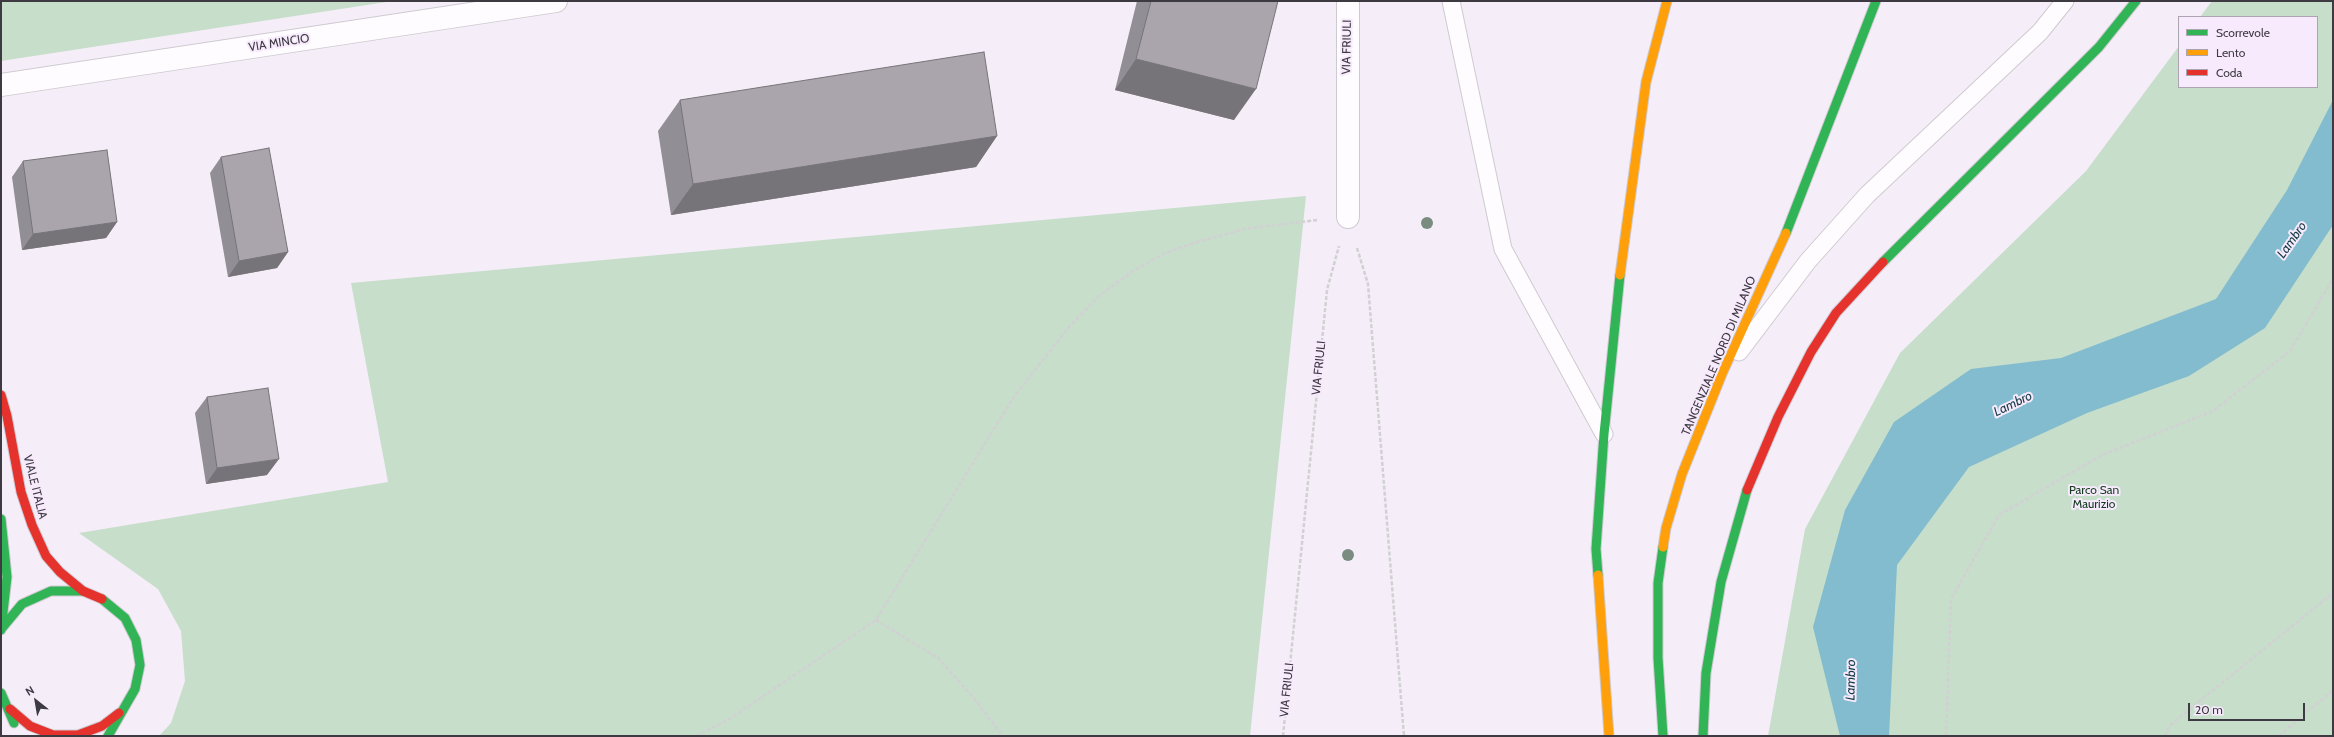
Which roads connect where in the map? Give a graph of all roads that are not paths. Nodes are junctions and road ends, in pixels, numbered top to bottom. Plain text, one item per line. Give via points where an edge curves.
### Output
1 (556, 1) edge
2 (1348, 1) edge
3 (1451, 1) edge
4 (1667, 1) edge
5 (1876, 1) edge
6 (2065, 1) edge
7 (2136, 1) edge
8 (1, 85) edge
9 (1348, 217) road end
10 (1722, 374) junction
11 (1, 395) edge
12 (1604, 434) junction
13 (1, 519) edge
14 (83, 591) junction
15 (1, 629) edge
16 (1, 693) edge
17 (10, 709) junction
18 (122, 711) junction
19 (16, 729) dead end
20 (108, 736) edge
21 (1609, 736) edge
22 (1663, 736) edge
23 (1703, 736) edge

1 - 8 street, VIA MINCIO
2 - 9 street, VIA FRIULI
3 - 12 lane via 1503,249
4 - 12 main road via 1646,82 1626,219
5 - 10 main road, TANGENZIALE NORD DI MILANO via 1786,234
6 - 10 lane via 2040,32 1867,195 1808,261
7 - 23 main road via 2098,47 1863,282 1836,312 1811,352 1778,417 1747,490 1723,574 1706,673
10 - 22 main road, TANGENZIALE NORD DI MILANO via 1682,474 1666,528 1658,583 1658,658
11 - 14 main road, VIALE ITALIA via 8,416 21,492 32,525 46,556 60,572
12 - 21 main road via 1596,549
13 - 15 main road, VIALE ITALIA via 8,577
14 - 15 main road, VIALE ITALIA via 51,591 22,604
14 - 18 main road, VIALE ITALIA via 107,601 125,618 136,640 140,664 135,689
16 - 17 main road, VIALE ITALIA
17 - 18 main road, VIALE ITALIA via 30,726 53,735 78,735 102,726
17 - 19 main road, VIALE ITALIA
18 - 20 main road, VIALE ITALIA

